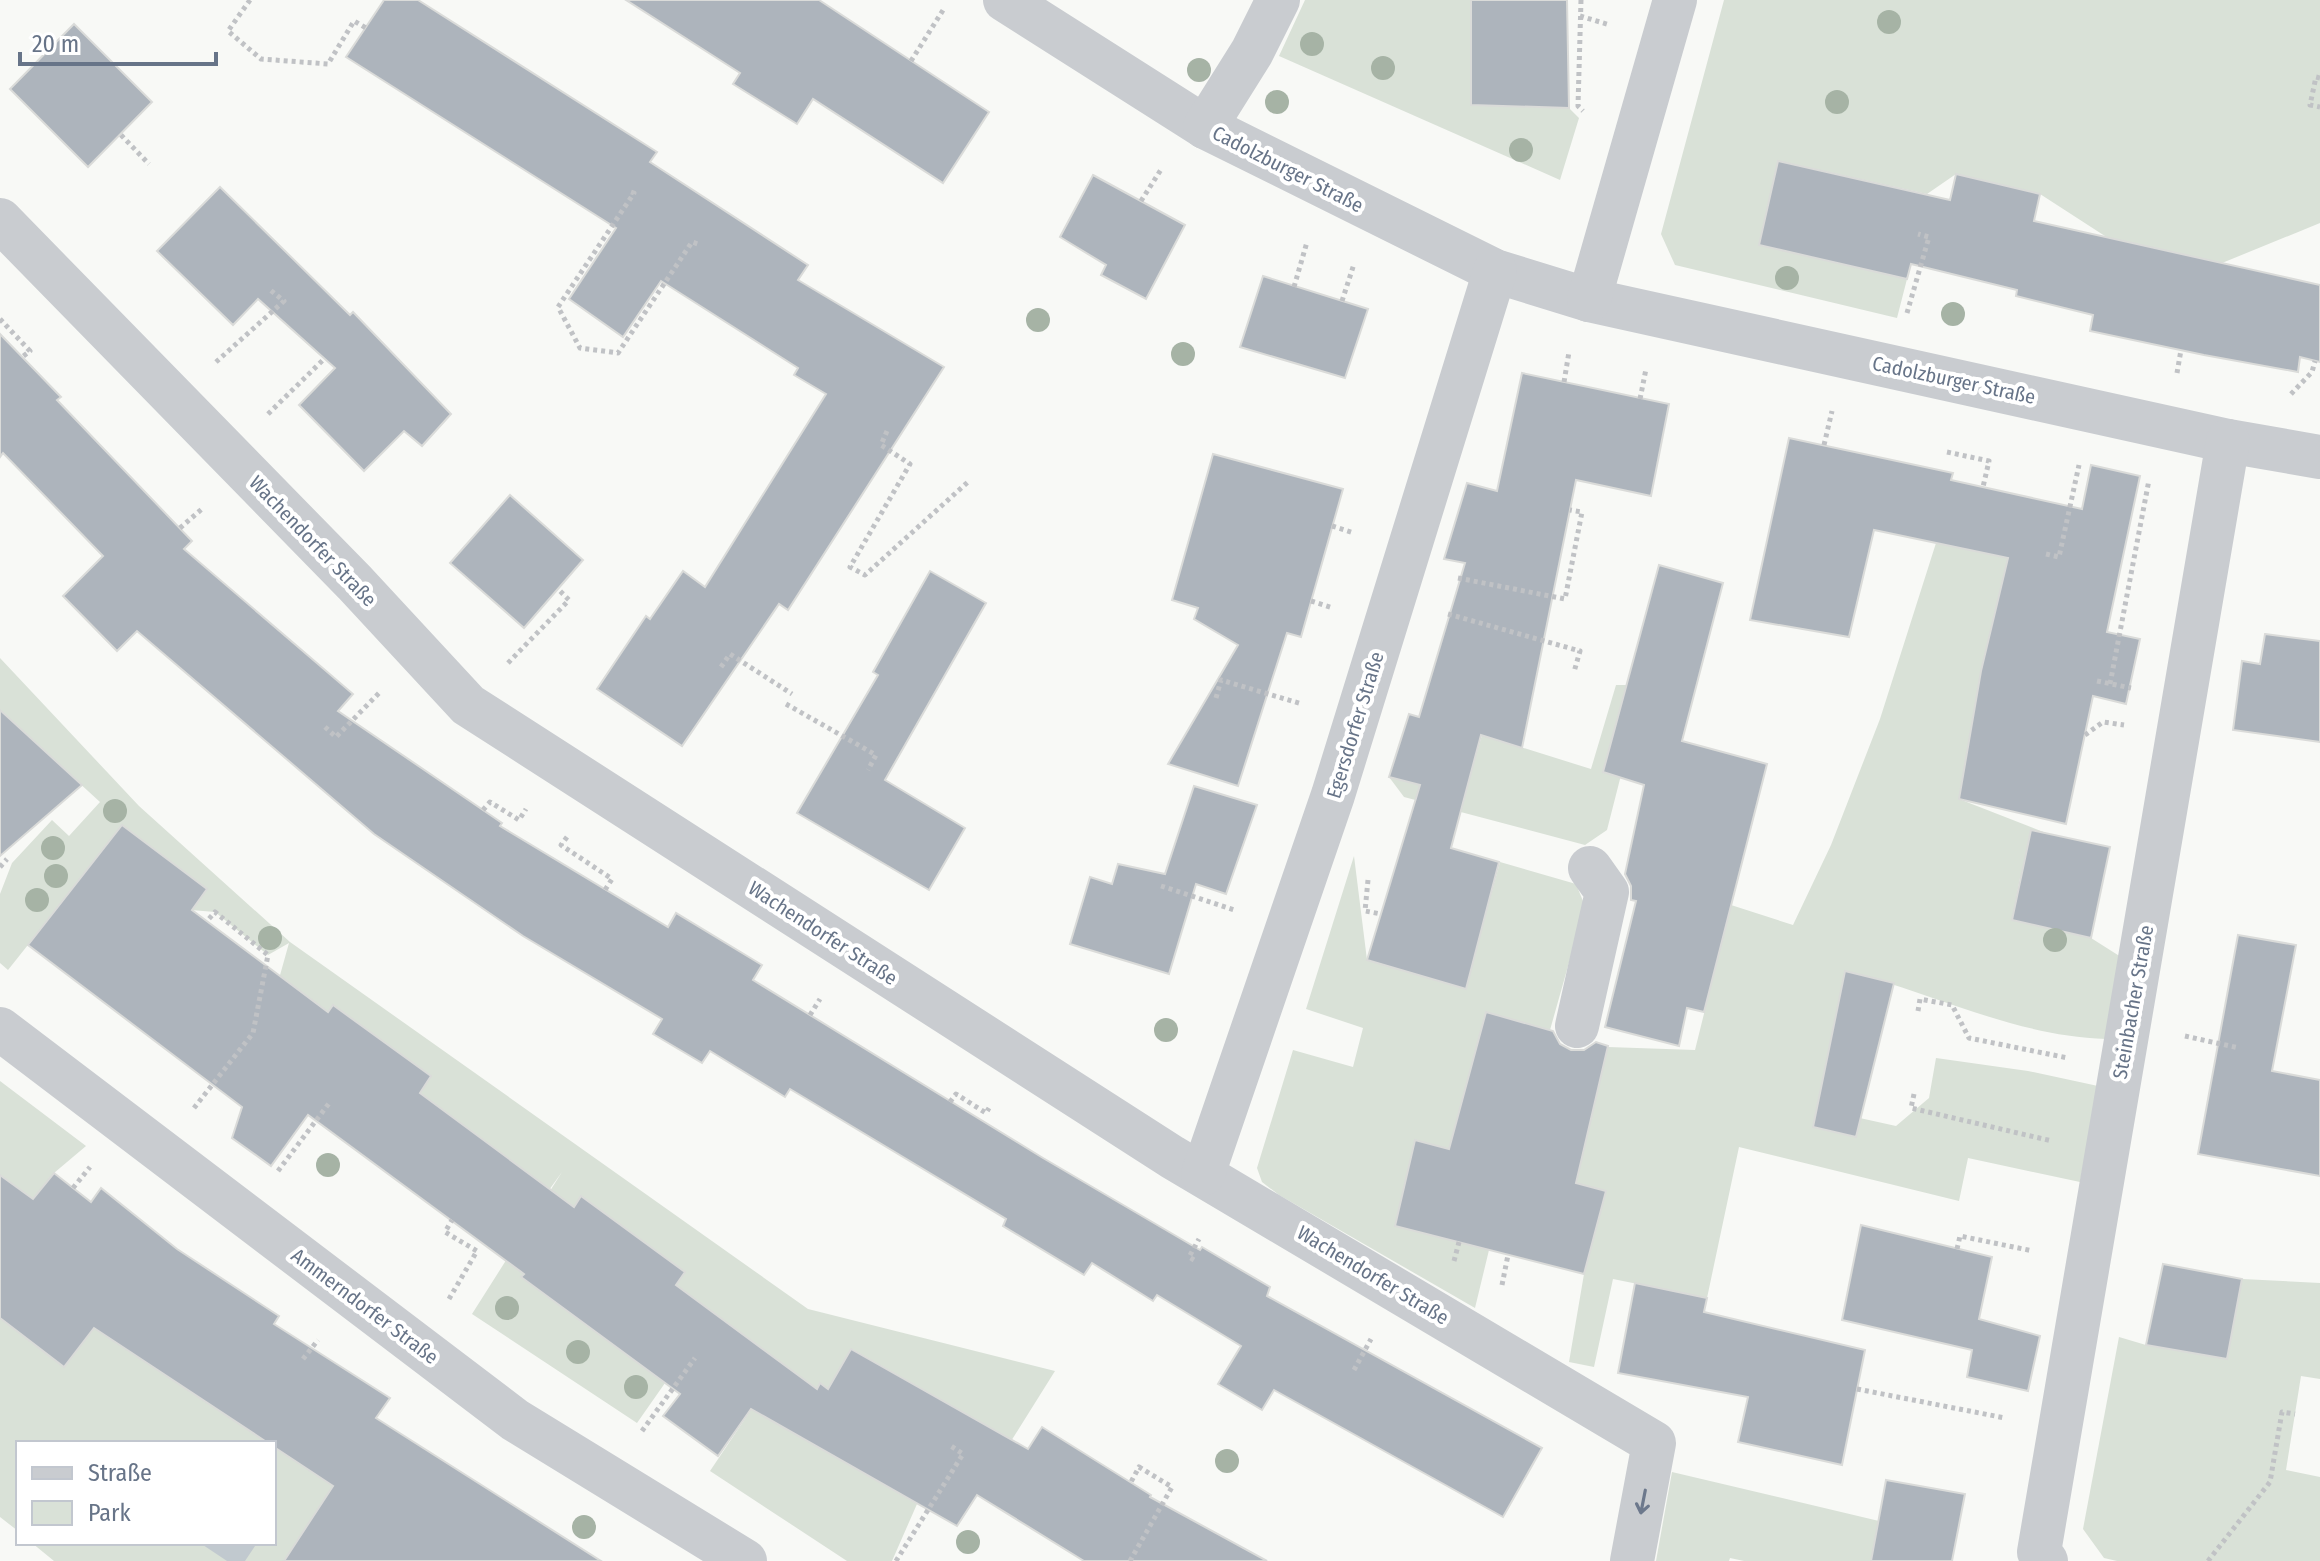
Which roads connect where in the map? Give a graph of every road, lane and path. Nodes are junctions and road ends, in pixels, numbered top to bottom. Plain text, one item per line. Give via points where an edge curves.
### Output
1 (250, 0) edge
2 (1005, 0) edge
3 (1278, 0) edge
4 (1581, 0) edge
5 (1675, 0) edge
6 (945, 7) dead end
7 (366, 28) dead end
8 (911, 61) dead end
9 (2320, 78) edge
10 (2320, 107) edge
11 (1592, 120) dead end
12 (1205, 127) junction
13 (121, 135) dead end
14 (149, 164) dead end
15 (1164, 166) dead end
16 (631, 192) dead end
17 (1141, 201) dead end
18 (0, 220) edge
19 (1918, 234) dead end
20 (1307, 242) dead end
21 (698, 244) dead end
22 (1355, 261) dead end
23 (1495, 271) junction
24 (1294, 287) dead end
25 (269, 289) dead end
26 (1342, 301) dead end
27 (0, 319) edge
28 (1581, 319) junction
29 (1905, 319) dead end
30 (22, 357) dead end
31 (324, 359) dead end
32 (2315, 361) dead end
33 (214, 364) dead end
34 (1564, 382) dead end
35 (2285, 402) dead end
36 (1834, 403) dead end
37 (264, 418) dead end
38 (887, 431) dead end
39 (2228, 441) junction
40 (1824, 445) dead end
41 (1947, 452) dead end
42 (2082, 453) dead end
43 (2320, 457) edge
44 (2149, 477) dead end
45 (969, 481) dead end
46 (1983, 487) dead end
47 (1570, 510) dead end
48 (2046, 554) dead end
49 (1454, 577) dead end
50 (558, 589) dead end
51 (1444, 613) dead end
52 (505, 666) dead end
53 (721, 667) dead end
54 (1574, 672) dead end
55 (2110, 684) dead end
56 (386, 686) dead end
57 (792, 694) dead end
58 (1216, 698) dead end
59 (786, 704) dead end
60 (1316, 708) dead end
61 (2103, 722) dead end
62 (325, 727) dead end
63 (2085, 735) dead end
64 (868, 770) dead end
65 (533, 799) dead end
66 (483, 810) dead end
67 (568, 835) dead end
68 (7, 859) dead end
69 (0, 867) edge
70 (1590, 868) dead end
71 (1161, 886) dead end
72 (605, 890) dead end
73 (1238, 902) dead end
74 (207, 921) dead end
75 (1918, 1011) dead end
76 (1577, 1026) dead end
77 (0, 1029) edge
78 (2121, 1069) junction
79 (1914, 1094) dead end
80 (330, 1102) dead end
81 (187, 1120) dead end
82 (2107, 1153) junction
83 (1203, 1174) junction
84 (271, 1181) dead end
85 (452, 1220) dead end
86 (1957, 1249) dead end
87 (2088, 1263) junction
88 (446, 1304) dead end
89 (695, 1358) dead end
90 (1857, 1389) dead end
91 (2295, 1414) dead end
92 (2060, 1429) junction
93 (639, 1435) dead end
94 (951, 1446) dead end
95 (1131, 1482) dead end
96 (745, 1561) edge
97 (896, 1561) edge
98 (1130, 1561) edge
99 (1632, 1561) edge
100 (2046, 1561) edge
101 (2208, 1561) edge

1 - 7 path via 228,31 261,59 328,64 354,21
2 - 12 street, Cadolzburger Straße
3 - 12 street
4 - 11 path via 1578,106
5 - 28 street
6 - 8 path
9 - 10 path via 2316,77 2310,105
12 - 23 street, Cadolzburger Straße
13 - 14 path
15 - 17 path
16 - 21 path via 558,307 580,348 618,353 692,242
18 - 83 street, Wachendorfer Straße via 468,705
19 - 29 path via 1929,237
20 - 24 path
22 - 26 path
23 - 28 street, Cadolzburger Straße
23 - 83 street, Egersdorfer Straße via 1333,795
25 - 33 path via 284,301
27 - 30 path via 30,351
28 - 34 path
28 - 39 street, Cadolzburger Straße
31 - 37 path
32 - 35 path via 2312,372
36 - 40 path
38 - 45 path via 881,445 910,464 850,567 865,575
39 - 43 street, Cadolzburger Straße
39 - 78 street, Steinbacher Straße
41 - 46 path via 1989,461
42 - 48 path via 2059,557
44 - 55 path
47 - 49 path via 1582,512 1565,599
50 - 52 path via 569,600
51 - 54 path via 1580,651
53 - 57 path via 730,654
56 - 62 path via 336,737
58 - 60 path via 1221,680
59 - 64 path via 876,755
61 - 63 path
65 - 66 path via 519,820 490,802
67 - 72 path via 561,845 612,879
68 - 69 path
70 - 76 street via 1607,892
71 - 73 path via 1234,912
74 - 81 path via 215,912 268,955 253,1033
75 - 78 path via 1920,999 1952,1005 1969,1038
77 - 96 street, Ammerndorfer Straße via 515,1420
78 - 82 street, Steinbacher Straße
79 - 82 path via 1911,1108
80 - 84 path
82 - 87 street, Steinbacher Straße
83 -> 99 street, Wachendorfer Straße via 1654,1443
85 - 88 path via 445,1232 477,1251
86 - 87 path via 1960,1236
87 - 92 street, Steinbacher Straße
89 - 93 path
90 - 92 path
91 - 101 path via 2282,1412 2270,1482
92 - 100 street, Steinbacher Straße via 2039,1552
94 - 97 path via 963,1454
95 - 98 path via 1139,1467 1172,1487

